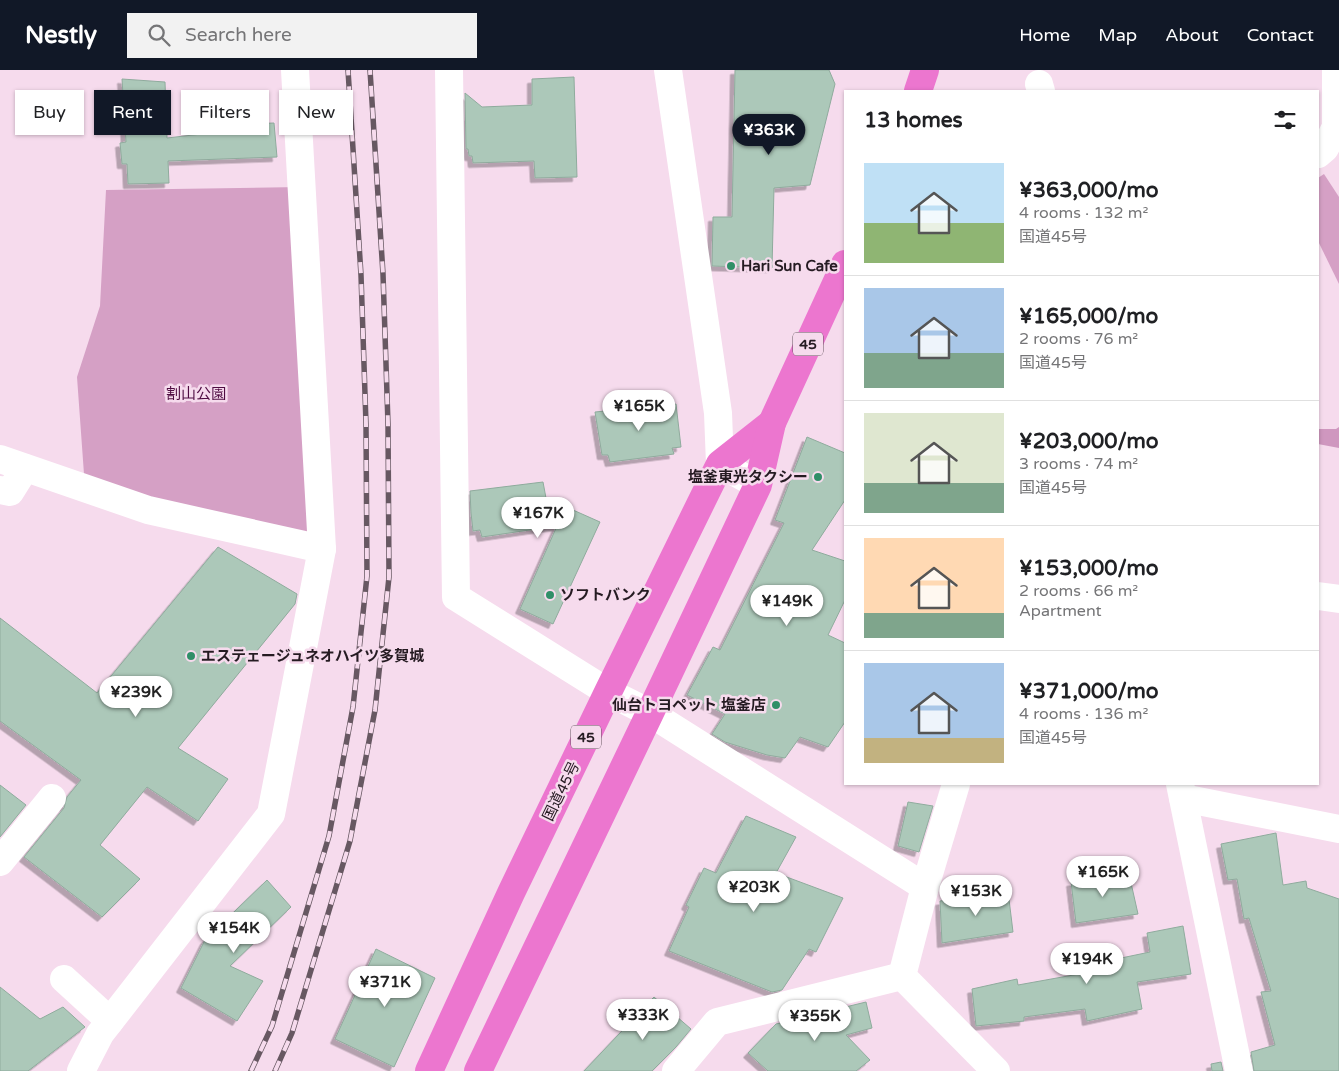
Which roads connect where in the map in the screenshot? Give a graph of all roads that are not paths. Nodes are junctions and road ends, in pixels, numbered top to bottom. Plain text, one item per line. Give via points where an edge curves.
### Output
1 (295, 70) edge
2 (449, 70) edge
3 (668, 70) edge
4 (925, 70) edge
5 (1336, 70) edge
6 (918, 90) edge
7 (1319, 153) edge
8 (844, 266) edge
9 (772, 423) junction
10 (0, 459) edge
11 (720, 464) junction
12 (25, 468) junction
13 (758, 485) junction
14 (0, 490) edge
15 (322, 549) junction
16 (1319, 596) edge
17 (1339, 599) edge
18 (608, 692) junction
19 (650, 713) junction
20 (956, 785) edge
21 (1182, 791) edge
22 (52, 798) dead end
23 (1339, 829) edge
24 (0, 862) edge
25 (925, 887) junction
26 (902, 976) junction
27 (64, 979) dead end
28 (110, 1021) junction
29 (81, 1071) edge
30 (429, 1071) edge
31 (478, 1071) edge
32 (676, 1071) edge
33 (996, 1071) edge
34 (1239, 1071) edge

1 - 15 street
2 - 18 street via 456,597
3 - 11 street via 718,413
4 - 6 highway
5 - 7 street via 1336,127
8 - 9 highway, 国道45号 / 45
9 - 11 highway, 国道45号 / 45
9 - 13 highway, 国道45号 / 45
10 - 12 street
11 - 13 street
11 - 18 highway, 国道45号 / 45
12 - 14 street via 10,492
12 - 15 street via 148,510
13 - 19 highway, 国道45号 / 45
15 - 28 street via 271,814
16 - 17 street
18 - 19 street
18 - 30 highway, 国道45号 / 45
19 - 25 street
19 - 31 highway, 国道45号 / 45
20 - 25 street
21 - 23 street
21 - 34 street
22 - 24 street
25 - 26 street
26 - 32 street via 717,1022
26 - 33 street
27 - 28 street
28 - 29 street

